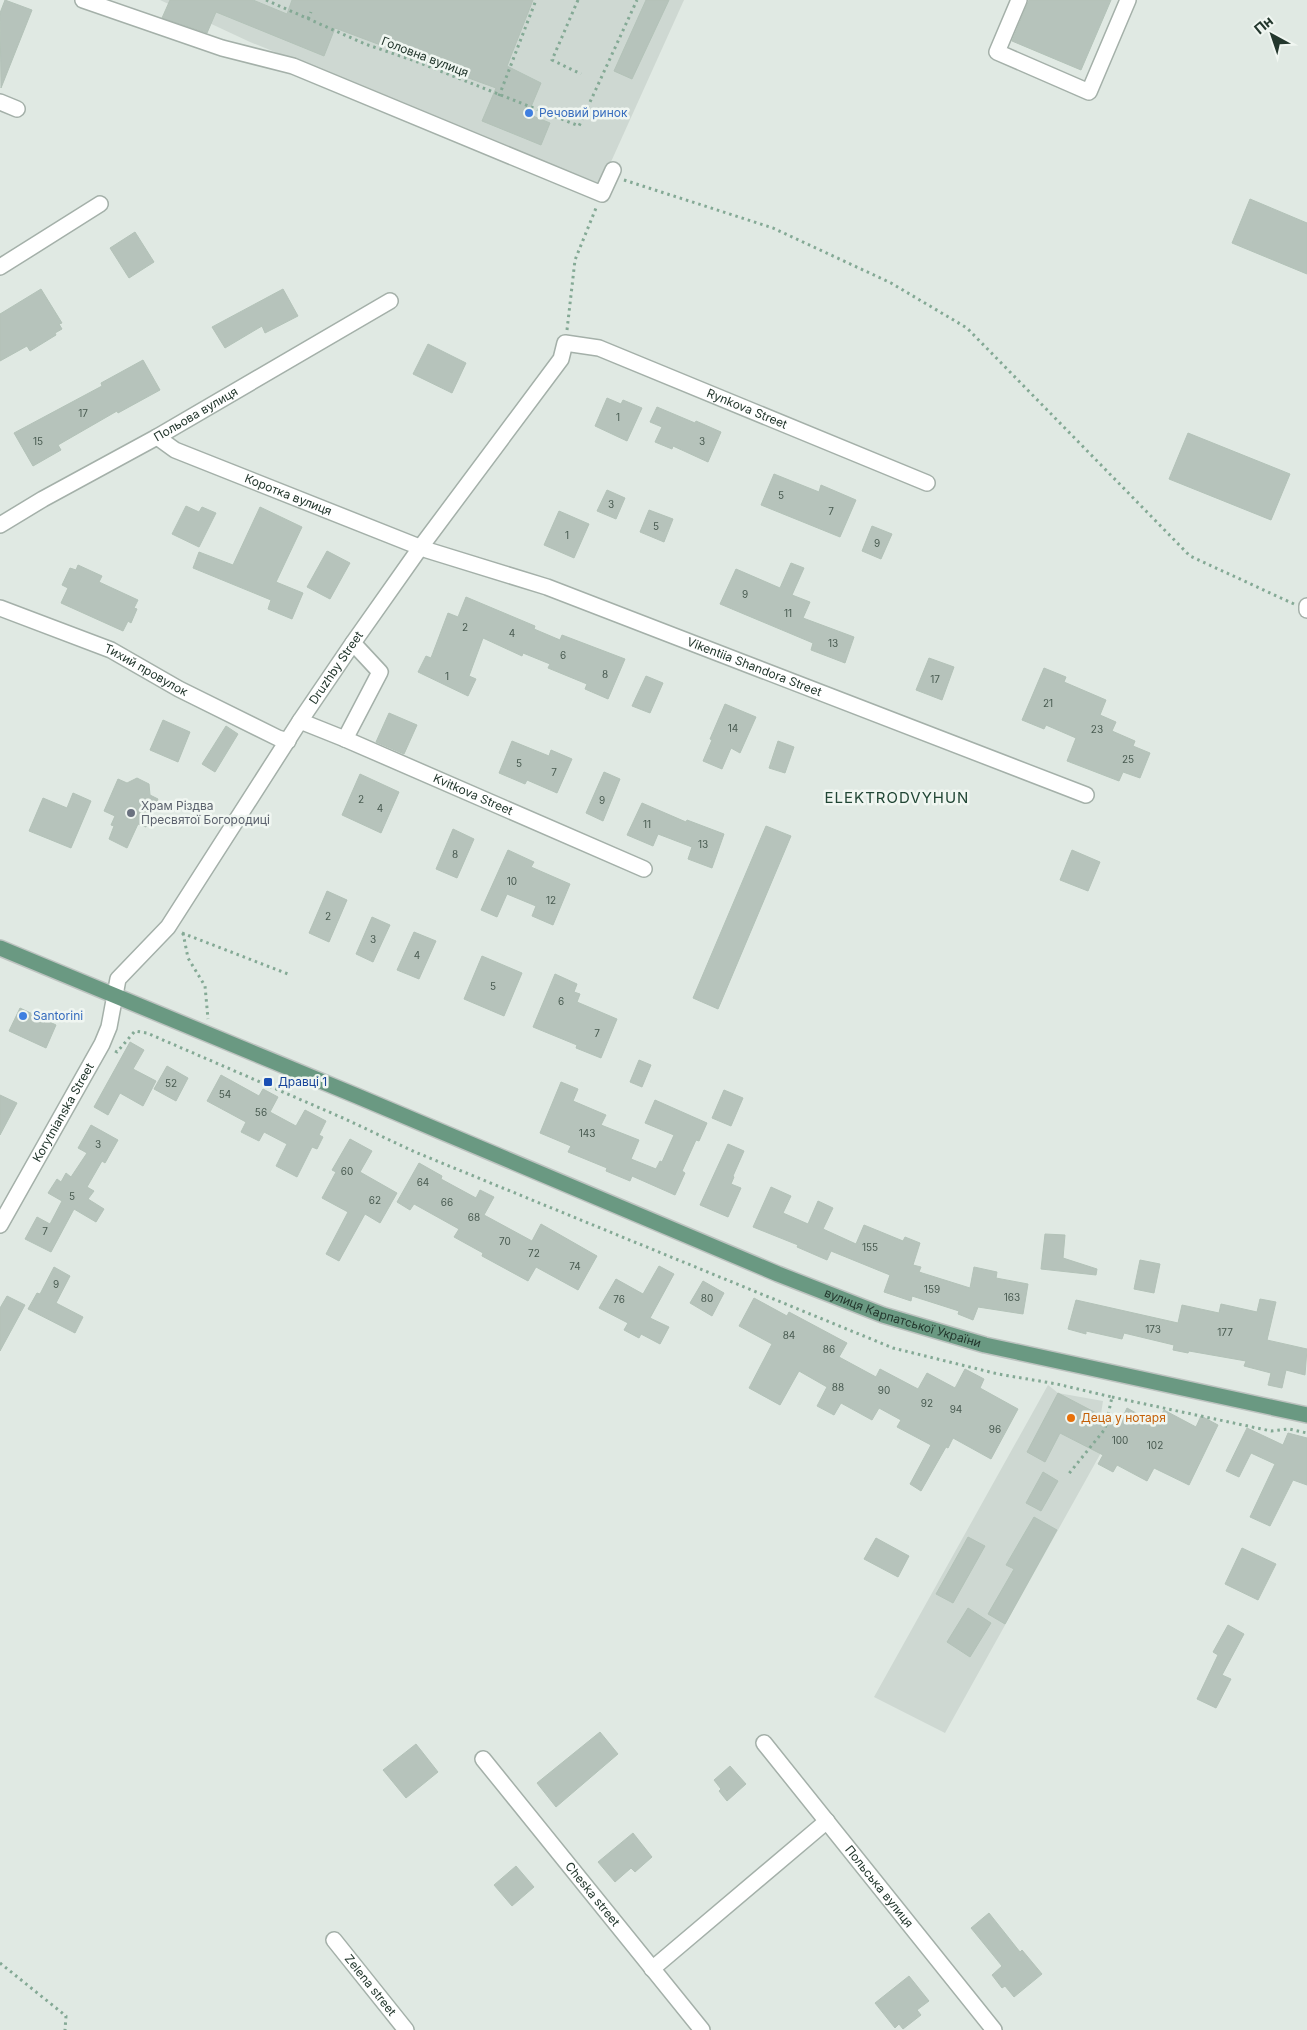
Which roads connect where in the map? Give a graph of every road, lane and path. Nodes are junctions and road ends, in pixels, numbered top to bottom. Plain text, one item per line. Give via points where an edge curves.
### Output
1 (83, 0) edge
2 (266, 0) edge
3 (536, 0) edge
4 (578, 0) edge
5 (637, 0) edge
6 (1019, 0) edge
7 (1128, 0) edge
8 (311, 12) dead end
9 (308, 19) junction
10 (453, 72) dead end
11 (582, 74) dead end
12 (452, 76) junction
13 (474, 80) dead end
14 (473, 85) junction
15 (498, 96) junction
16 (0, 102) edge
17 (17, 109) dead end
18 (612, 173) joint
19 (602, 194) junction
20 (100, 204) dead end
21 (0, 267) edge
22 (390, 301) dead end
23 (565, 343) junction
24 (158, 437) junction
25 (927, 483) dead end
26 (0, 525) edge
27 (420, 548) junction
28 (0, 608) edge
29 (1307, 608) edge
30 (353, 644) junction
31 (300, 721) junction
32 (345, 739) junction
33 (288, 741) junction
34 (1086, 795) dead end
35 (644, 869) dead end
36 (168, 927) junction
37 (183, 933) junction
38 (0, 948) edge
39 (288, 974) dead end
40 (116, 997) junction
41 (206, 1034) junction
42 (102, 1044) junction
43 (0, 1225) edge
44 (1112, 1397) junction
45 (1307, 1415) edge
46 (1307, 1433) edge
47 (1067, 1476) dead end
48 (764, 1743) dead end
49 (483, 1759) dead end
50 (827, 1821) junction
51 (334, 1940) dead end
52 (0, 1963) edge
53 (652, 1969) junction
54 (65, 2030) edge
55 (406, 2030) edge
56 (702, 2030) edge
57 (994, 2030) edge

1 - 19 street via 222,48 293,66
2 - 9 path, Головна вулиця
3 - 15 path
4 - 11 path via 552,60
5 - 15 path, Головна вулиця via 579,126
6 - 7 street via 997,52 1089,92
8 - 9 path
9 - 12 path, Головна вулиця
10 - 12 path
12 - 14 path, Головна вулиця
13 - 14 path
14 - 15 path, Головна вулиця
16 - 17 street
18 - 19 street
18 - 29 path via 773,228 891,282 967,328 1190,556
19 - 23 path via 575,260
20 - 21 street
22 - 24 street, Польова вулиця
23 - 25 street, Rynkova Street via 599,348
23 - 27 street, Druzhby Street via 561,358
24 - 26 street, Польова вулиця
24 - 27 street, Коротка вулиця via 175,450
27 - 30 street, Druzhby Street
27 - 34 street, Vikentiia Shandora Street via 547,588
28 - 33 street, Тихий провулок via 111,650 221,711
30 - 31 street, Druzhby Street
30 - 32 street via 380,672
31 - 32 street, Kvitkova Street
31 - 33 street, Druzhby Street
32 - 35 street, Kvitkova Street
33 - 36 street, Druzhby Street
36 - 37 path
36 - 40 street, Druzhby Street via 118,979
37 - 39 path
37 - 41 path via 188,958 205,986
38 - 40 main road, вулиця Карпатської України
40 - 41 main road, вулиця Карпатської України
40 - 42 street, Korytnianska Street
41 - 45 main road, вулиця Карпатської України via 883,1315 985,1345
42 - 43 street, Korytnianska Street
42 - 44 path via 117,1052 135,1031 147,1033 415,1152 893,1348
44 - 46 path via 1271,1431 1288,1429
44 - 47 path via 1105,1429
48 - 50 street, Польська вулиця
49 - 53 street, Cheska street
50 - 53 street
50 - 57 street, Польська вулиця
51 - 55 street, Zelena street
52 - 54 path via 66,2016
53 - 56 street, Cheska street

